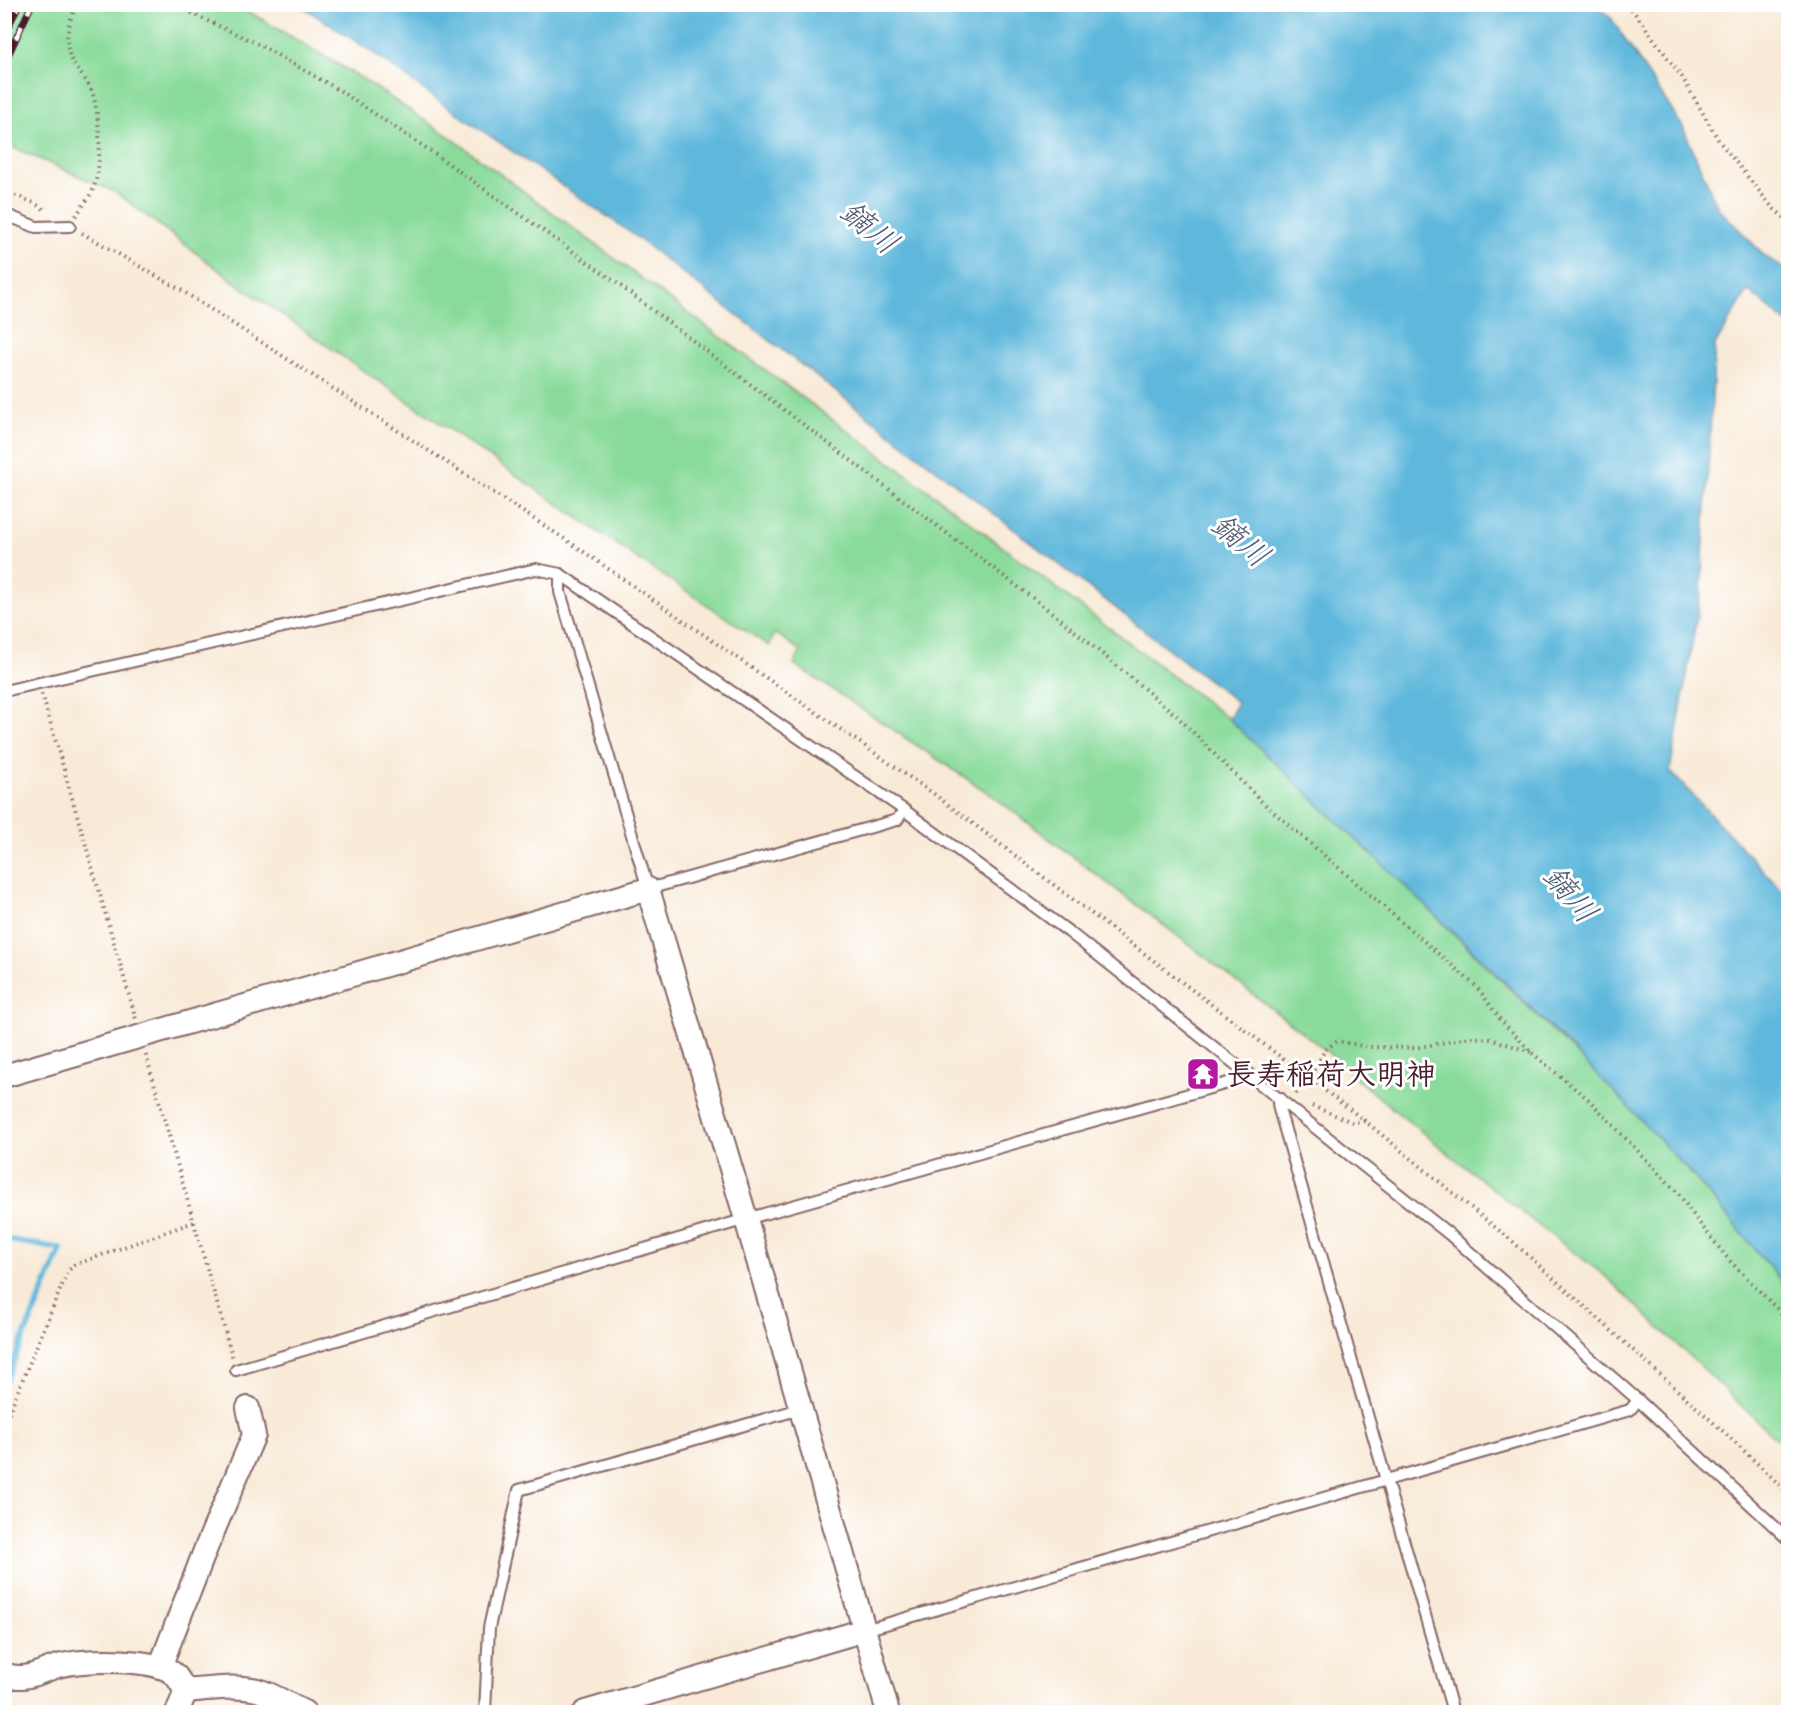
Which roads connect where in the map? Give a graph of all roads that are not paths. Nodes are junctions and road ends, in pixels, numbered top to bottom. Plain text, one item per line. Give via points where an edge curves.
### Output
1 (4, 214) edge
2 (70, 226) road end
3 (560, 574) junction
4 (4, 691) edge
5 (904, 810) junction
6 (648, 889) junction
7 (1248, 1073) junction
8 (4, 1076) edge
9 (1280, 1098) junction
10 (746, 1219) junction
11 (236, 1370) dead end
12 (1638, 1400) junction
13 (248, 1408) dead end
14 (801, 1409) junction
15 (1385, 1480) junction
16 (1788, 1539) edge
17 (865, 1630) junction
18 (160, 1667) junction
19 (4, 1674) edge
20 (186, 1691) junction
21 (177, 1713) edge
22 (304, 1713) edge
23 (485, 1713) edge
24 (585, 1713) edge
25 (888, 1713) edge
26 (1453, 1713) edge

1 - 2 lane via 36,227
3 - 4 lane via 536,569
3 - 5 lane
3 - 6 lane via 560,592
5 - 6 lane via 897,820
5 - 7 lane via 1069,932
6 - 8 street
6 - 10 street
7 - 9 lane
7 - 10 lane via 1234,1081
9 - 12 lane via 1449,1234
9 - 15 lane via 1279,1109
10 - 11 lane
10 - 14 street
12 - 15 lane via 1630,1410
12 - 16 lane
13 - 18 street via 254,1435
14 - 17 street
14 - 23 lane via 519,1490 489,1628
15 - 17 lane
15 - 26 lane
17 - 24 street
17 - 25 street
18 - 19 street via 86,1661 17,1678
18 - 20 street via 175,1675
20 - 21 street
20 - 22 street via 256,1690

